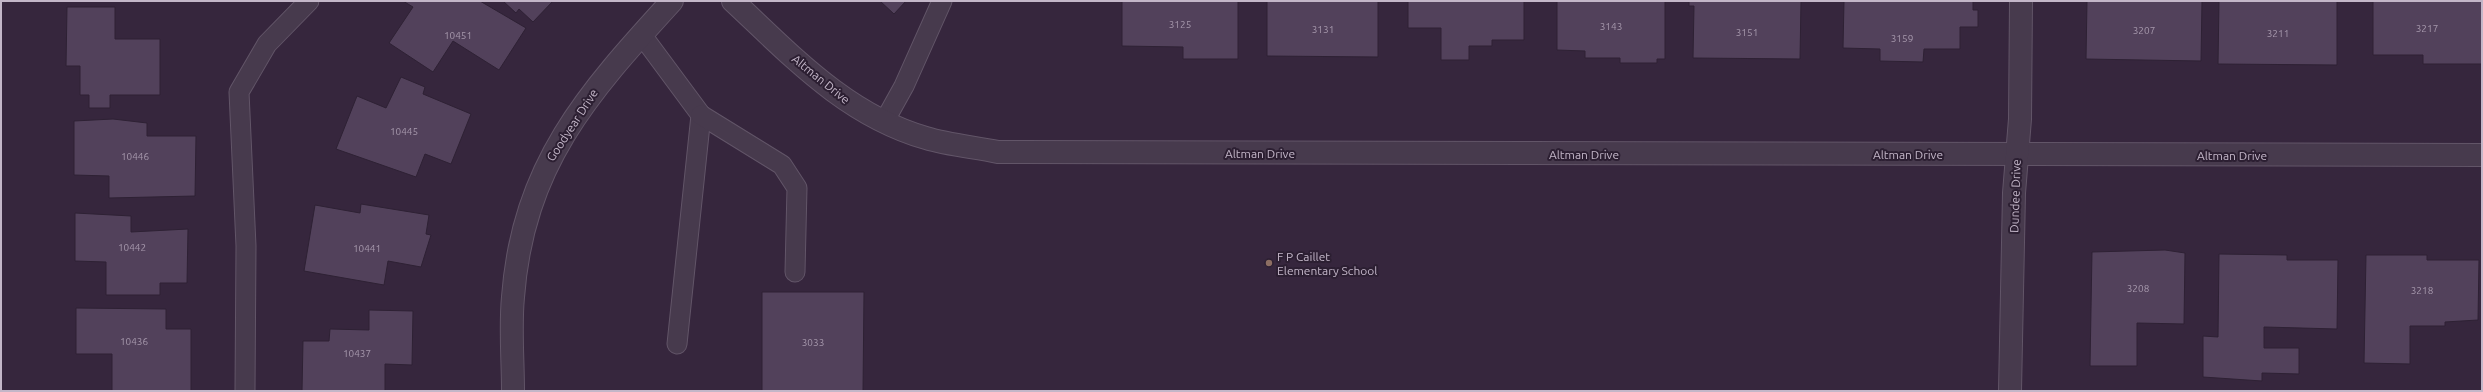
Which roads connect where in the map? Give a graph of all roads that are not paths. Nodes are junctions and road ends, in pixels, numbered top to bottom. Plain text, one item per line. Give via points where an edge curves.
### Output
1 (309, 1) edge
2 (672, 1) edge
3 (733, 1) edge
4 (942, 1) edge
5 (2021, 1) edge
6 (641, 34) junction
7 (701, 115) junction
8 (884, 122) junction
9 (2016, 155) junction
10 (2482, 155) edge
11 (795, 272) dead end
12 (677, 344) dead end
13 (245, 391) edge
14 (513, 391) edge
15 (2010, 391) edge

1 - 13 lane via 267,44 239,92 246,246
2 - 6 street, Goodyear Drive
3 - 8 street, Altman Drive via 844,100
4 - 8 lane via 904,86
5 - 9 street, Dundee Drive via 2020,119
6 - 7 lane
6 - 14 street, Goodyear Drive via 599,84 566,130 547,163 531,201 520,244 513,298
7 - 11 lane via 782,165 797,188
7 - 12 lane
8 - 9 street, Altman Drive via 926,138 998,152
9 - 10 street, Altman Drive
9 - 15 street, Dundee Drive

